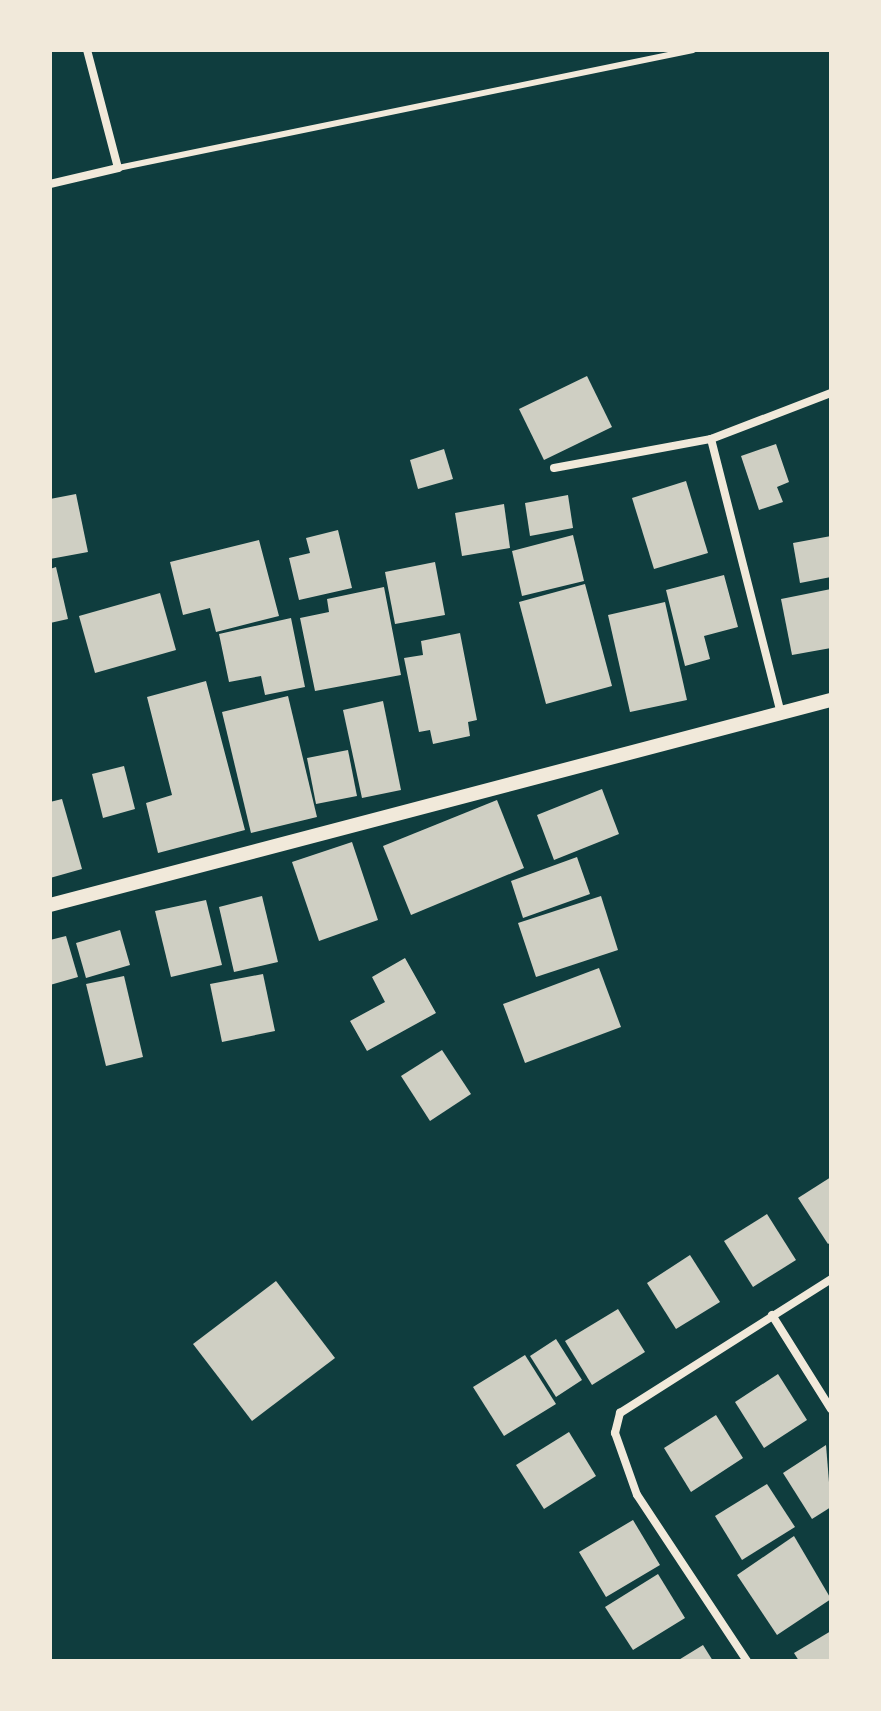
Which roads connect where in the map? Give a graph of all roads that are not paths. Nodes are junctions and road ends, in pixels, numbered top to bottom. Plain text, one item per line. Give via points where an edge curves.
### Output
1 (87, 50) edge
2 (693, 50) edge
3 (118, 168) junction
4 (50, 184) edge
5 (831, 393) edge
6 (711, 439) junction
7 (554, 468) dead end
8 (831, 700) edge
9 (781, 713) junction
10 (50, 905) edge
11 (831, 1279) edge
12 (772, 1315) junction
13 (831, 1409) edge
14 (747, 1661) edge

1 - 3 street
2 - 3 lane
3 - 4 street
5 - 6 street
6 - 7 street
6 - 9 street
8 - 9 street
9 - 10 street
11 - 12 street
12 - 13 street
12 - 14 street via 620,1413 615,1433 637,1495

